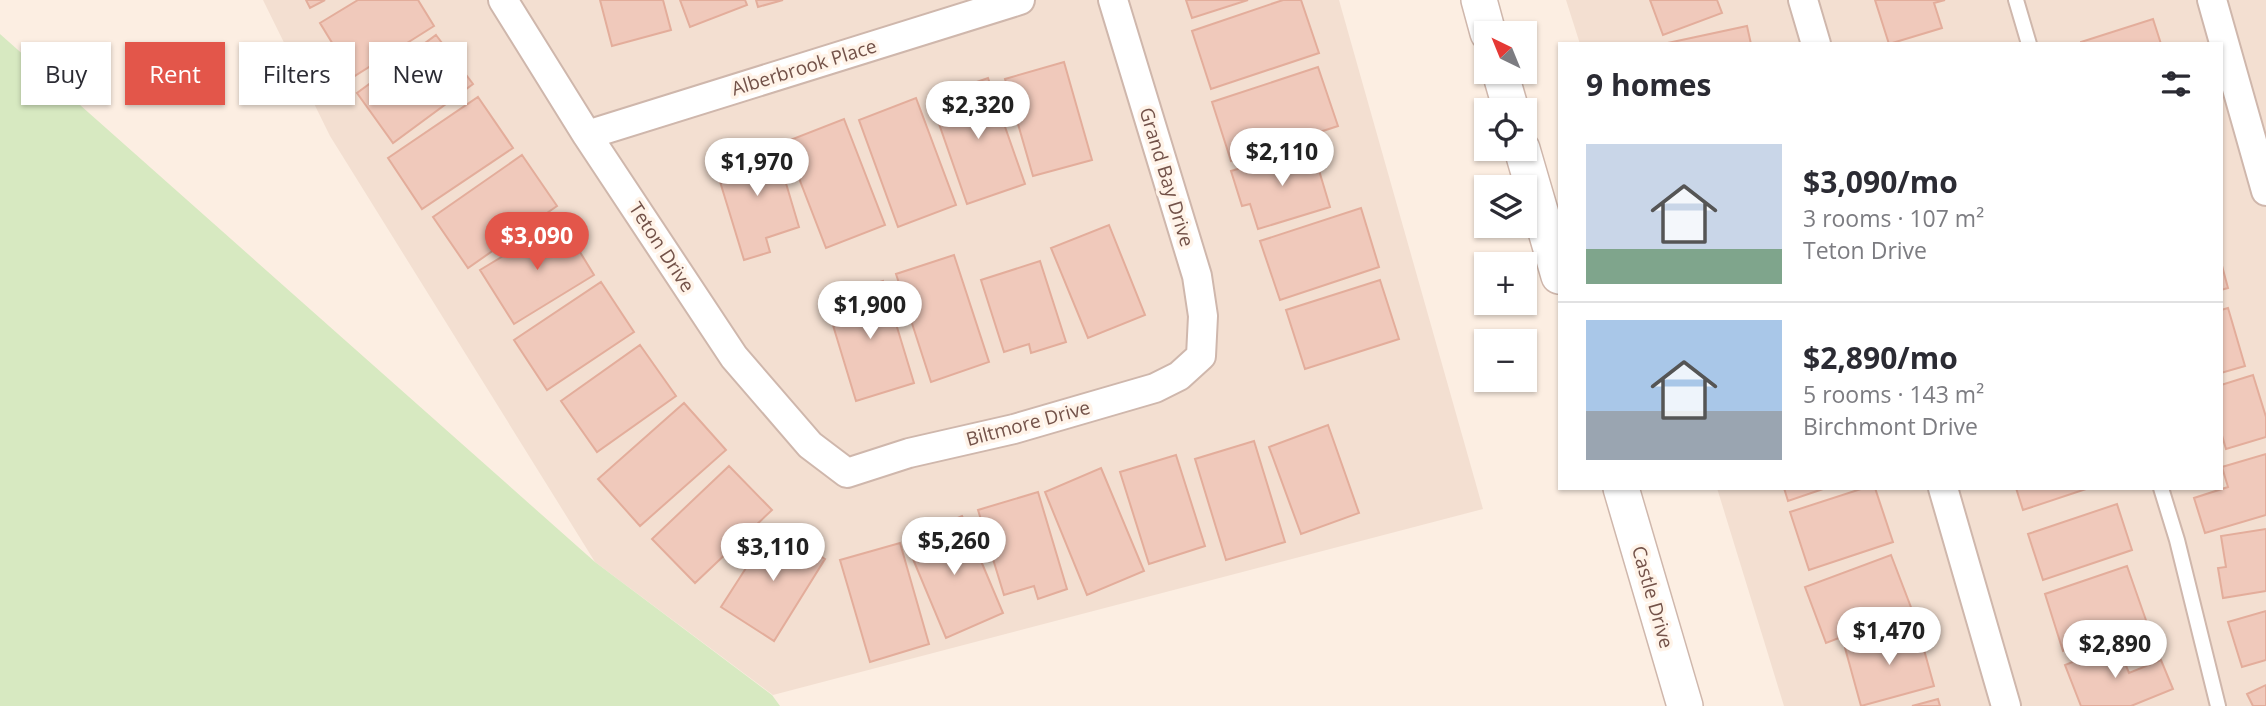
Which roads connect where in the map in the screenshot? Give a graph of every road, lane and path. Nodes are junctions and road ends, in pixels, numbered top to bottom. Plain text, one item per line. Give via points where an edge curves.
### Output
1 (503, 0) edge
2 (1020, 0) edge
3 (1113, 0) edge
4 (1479, 0) edge
5 (1803, 0) edge
6 (2016, 0) edge
7 (2212, 0) edge
8 (1485, 21) edge
9 (1815, 42) edge
10 (2028, 42) edge
11 (587, 135) junction
12 (1525, 161) edge
13 (2266, 191) edge
14 (1558, 273) edge
15 (1201, 356) joint
16 (847, 473) joint
17 (1622, 490) edge
18 (1944, 490) edge
19 (2162, 490) edge
20 (1685, 706) edge
21 (2006, 706) edge
22 (2218, 706) edge

1 - 11 street, Teton Drive
2 - 11 street, Alberbrook Place
3 - 15 street, Grand Bay Drive via 1197,276 1203,316
4 - 8 street
5 - 9 street
6 - 10 lane
7 - 13 street
11 - 16 street, Teton Drive via 734,356 810,445
12 - 14 street
15 - 16 street, Biltmore Drive via 1179,376 1155,388
17 - 20 street, Castle Drive
18 - 21 street
19 - 22 lane

